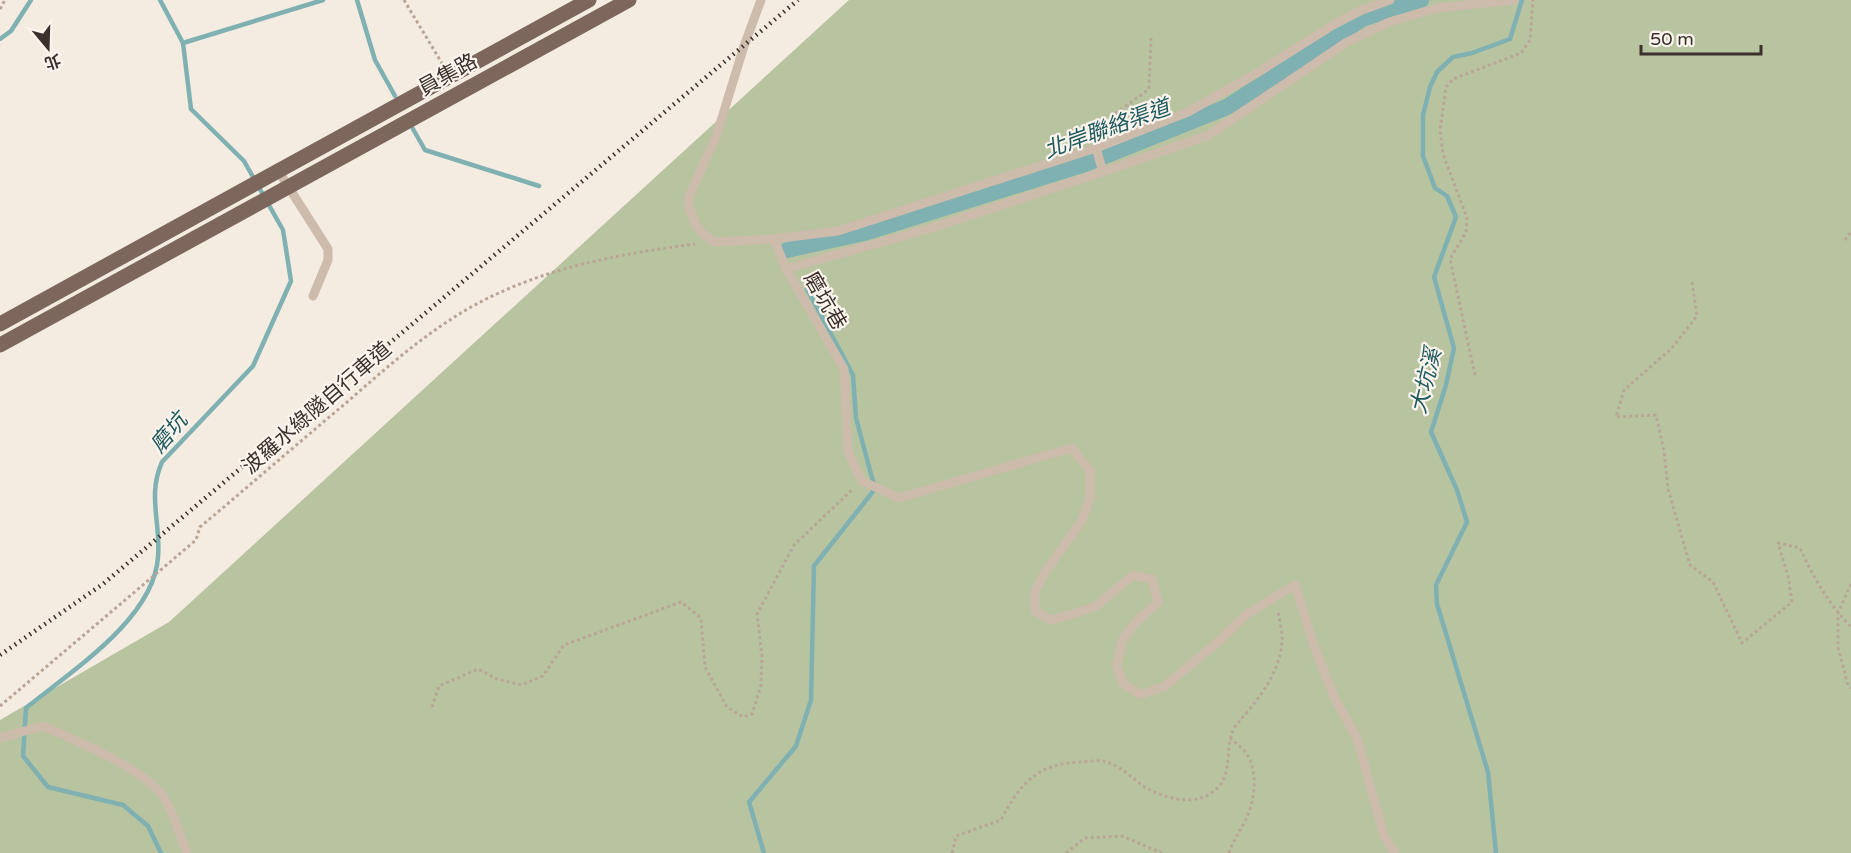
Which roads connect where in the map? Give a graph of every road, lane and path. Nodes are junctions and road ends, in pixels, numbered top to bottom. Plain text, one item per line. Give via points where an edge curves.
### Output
1 (5, 0) edge
2 (404, 0) edge
3 (589, 0) edge
4 (629, 0) edge
5 (761, 0) edge
6 (1390, 0) edge
7 (1513, 0) edge
8 (1533, 0) edge
9 (0, 9) edge
10 (1151, 37) dead end
11 (450, 76) junction
12 (1096, 148) junction
13 (279, 172) junction
14 (1103, 172) junction
15 (287, 187) junction
16 (1851, 232) edge
17 (774, 239) junction
18 (1845, 240) dead end
19 (714, 242) junction
20 (786, 269) junction
21 (1692, 282) dead end
22 (313, 296) dead end
23 (0, 324) edge
24 (0, 345) edge
25 (1475, 375) dead end
26 (862, 481) junction
27 (1851, 584) edge
28 (1276, 596) junction
29 (1838, 614) junction
30 (1851, 627) edge
31 (1851, 688) edge
32 (0, 706) edge
33 (432, 707) dead end
34 (4, 736) edge
35 (1231, 739) junction
36 (187, 853) edge
37 (952, 853) edge
38 (1066, 853) edge
39 (1162, 853) edge
40 (1229, 853) edge
41 (1395, 853) edge

1 - 9 path
2 - 11 path
3 - 11 main road, 員集路
4 - 15 main road, 員集路
5 - 19 lane via 717,134 689,196 688,205 696,225
6 - 12 lane via 1333,25 1188,112
7 - 14 lane via 1437,8 1389,22 1347,42 1209,135
8 - 25 path via 1530,40 1521,53 1453,79 1446,87 1440,131 1443,154 1467,218 1466,232 1450,260
10 - 12 path via 1149,89 1115,114 1102,130
11 - 13 main road, 員集路
12 - 14 lane
12 - 17 lane via 838,231
13 - 15 lane
13 - 23 main road, 員集路
14 - 20 lane
15 - 22 lane via 328,249 328,260
15 - 24 main road, 員集路
16 - 18 path
17 - 19 lane
17 - 20 lane, 磨坑巷
19 - 32 path, 波羅水綠隧自行車道 via 627,253 547,273 453,317 410,348 200,527 196,540
20 - 26 lane, 磨坑巷 via 844,369 848,452
21 - 29 path via 1697,316 1671,349 1624,390 1616,417 1656,414 1668,489 1690,565 1713,582 1742,643 1792,602 1778,543 1800,548
26 - 28 lane via 899,498 1072,448 1090,471 1090,498 1082,520 1035,591 1035,611 1050,620 1074,614 1096,606 1133,575 1152,579 1158,602 1122,641 1117,666 1123,684 1141,695 1165,687 1247,614
26 - 33 path via 794,545 757,614 762,656 752,714 743,717 727,707 705,667 701,618 681,602 564,645 543,676 522,685 478,669 439,686
27 - 29 path
28 - 35 path via 1283,641 1275,669 1259,699 1233,729
28 - 41 lane via 1295,585 1335,699 1357,738 1384,836
29 - 30 path
29 - 31 path via 1838,647
34 - 36 lane via 43,726 110,757 147,781 165,799
35 - 37 path via 1225,776 1217,790 1203,799 1181,800 1153,792 1103,761 1065,763 1033,776 1015,794 1001,820 956,837
35 - 40 path via 1246,753 1253,767 1254,786 1247,818
38 - 39 path via 1084,838 1122,836

